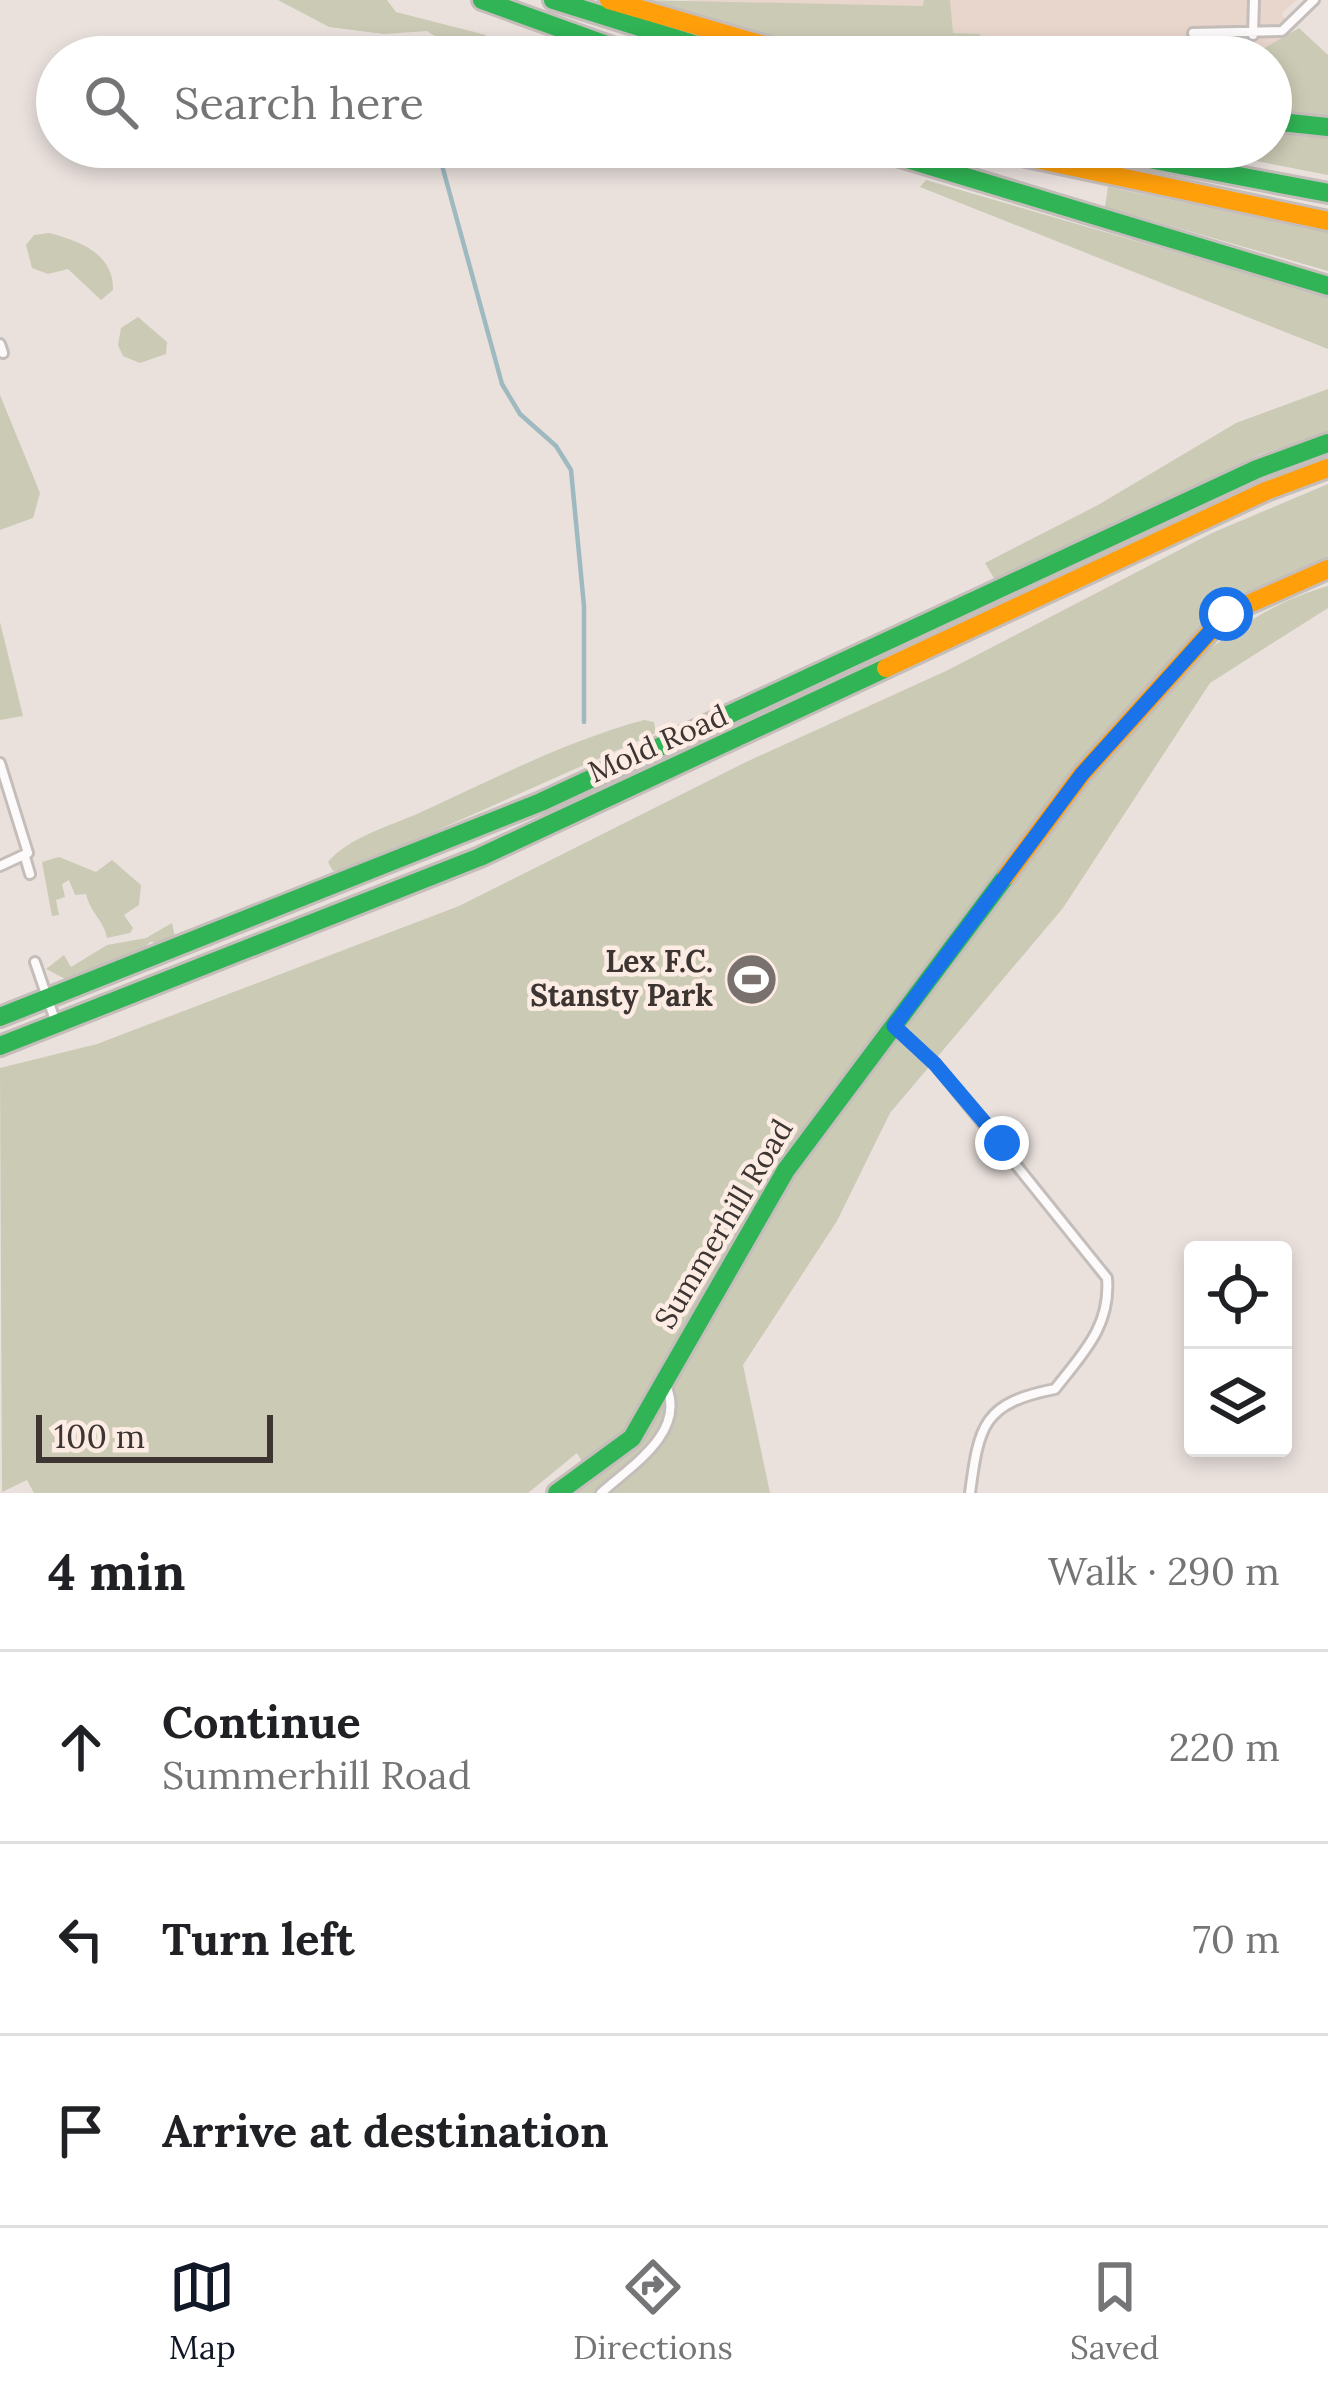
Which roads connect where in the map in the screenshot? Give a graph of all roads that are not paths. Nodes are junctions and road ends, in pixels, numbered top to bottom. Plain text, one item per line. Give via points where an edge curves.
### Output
1 (464, 0) edge
2 (482, 0) edge
3 (553, 0) edge
4 (609, 0) edge
5 (1254, 0) edge
6 (1315, 0) edge
7 (1193, 33) dead end
8 (1253, 35) junction
9 (548, 36) edge
10 (582, 36) edge
11 (667, 36) edge
12 (733, 36) edge
13 (1292, 123) edge
14 (1328, 127) edge
15 (937, 168) edge
16 (1079, 168) edge
17 (1196, 168) edge
18 (1328, 193) edge
19 (1328, 220) edge
20 (1328, 286) edge
21 (1328, 443) edge
22 (1328, 467) edge
23 (1328, 569) edge
24 (892, 640) junction
25 (904, 662) junction
26 (0, 763) edge
27 (25, 857) junction
28 (0, 866) edge
29 (30, 874) dead end
30 (34, 962) dead end
31 (48, 999) junction
32 (0, 1017) edge
33 (57, 1024) junction
34 (894, 1026) junction
35 (0, 1046) edge
36 (664, 1381) junction
37 (557, 1493) edge
38 (602, 1493) edge
39 (970, 1493) edge

1 - 9 main road
2 - 10 main road
3 - 11 main road
4 - 12 main road
5 - 8 lane
6 - 8 lane via 1282,31
7 - 8 lane
13 - 14 main road
15 - 20 main road
16 - 19 main road
17 - 18 main road
21 - 24 main road, Mold Road
22 - 25 main road, Mold Road
23 - 34 main road, Summerhill Road via 1226,614 1082,774
24 - 25 lane
24 - 31 main road, Mold Road via 521,811
25 - 33 main road, Mold Road via 480,857
26 - 27 lane
27 - 28 lane
27 - 29 lane
30 - 31 lane
31 - 32 main road, Mold Road
31 - 33 lane
33 - 35 main road, Mold Road
34 - 36 main road, Summerhill Road via 786,1170
34 - 39 lane via 935,1064 1107,1278 1100,1330 1054,1388 1010,1398 979,1430
36 - 37 main road, Summerhill Road via 632,1438
36 - 38 lane via 673,1403 668,1428

